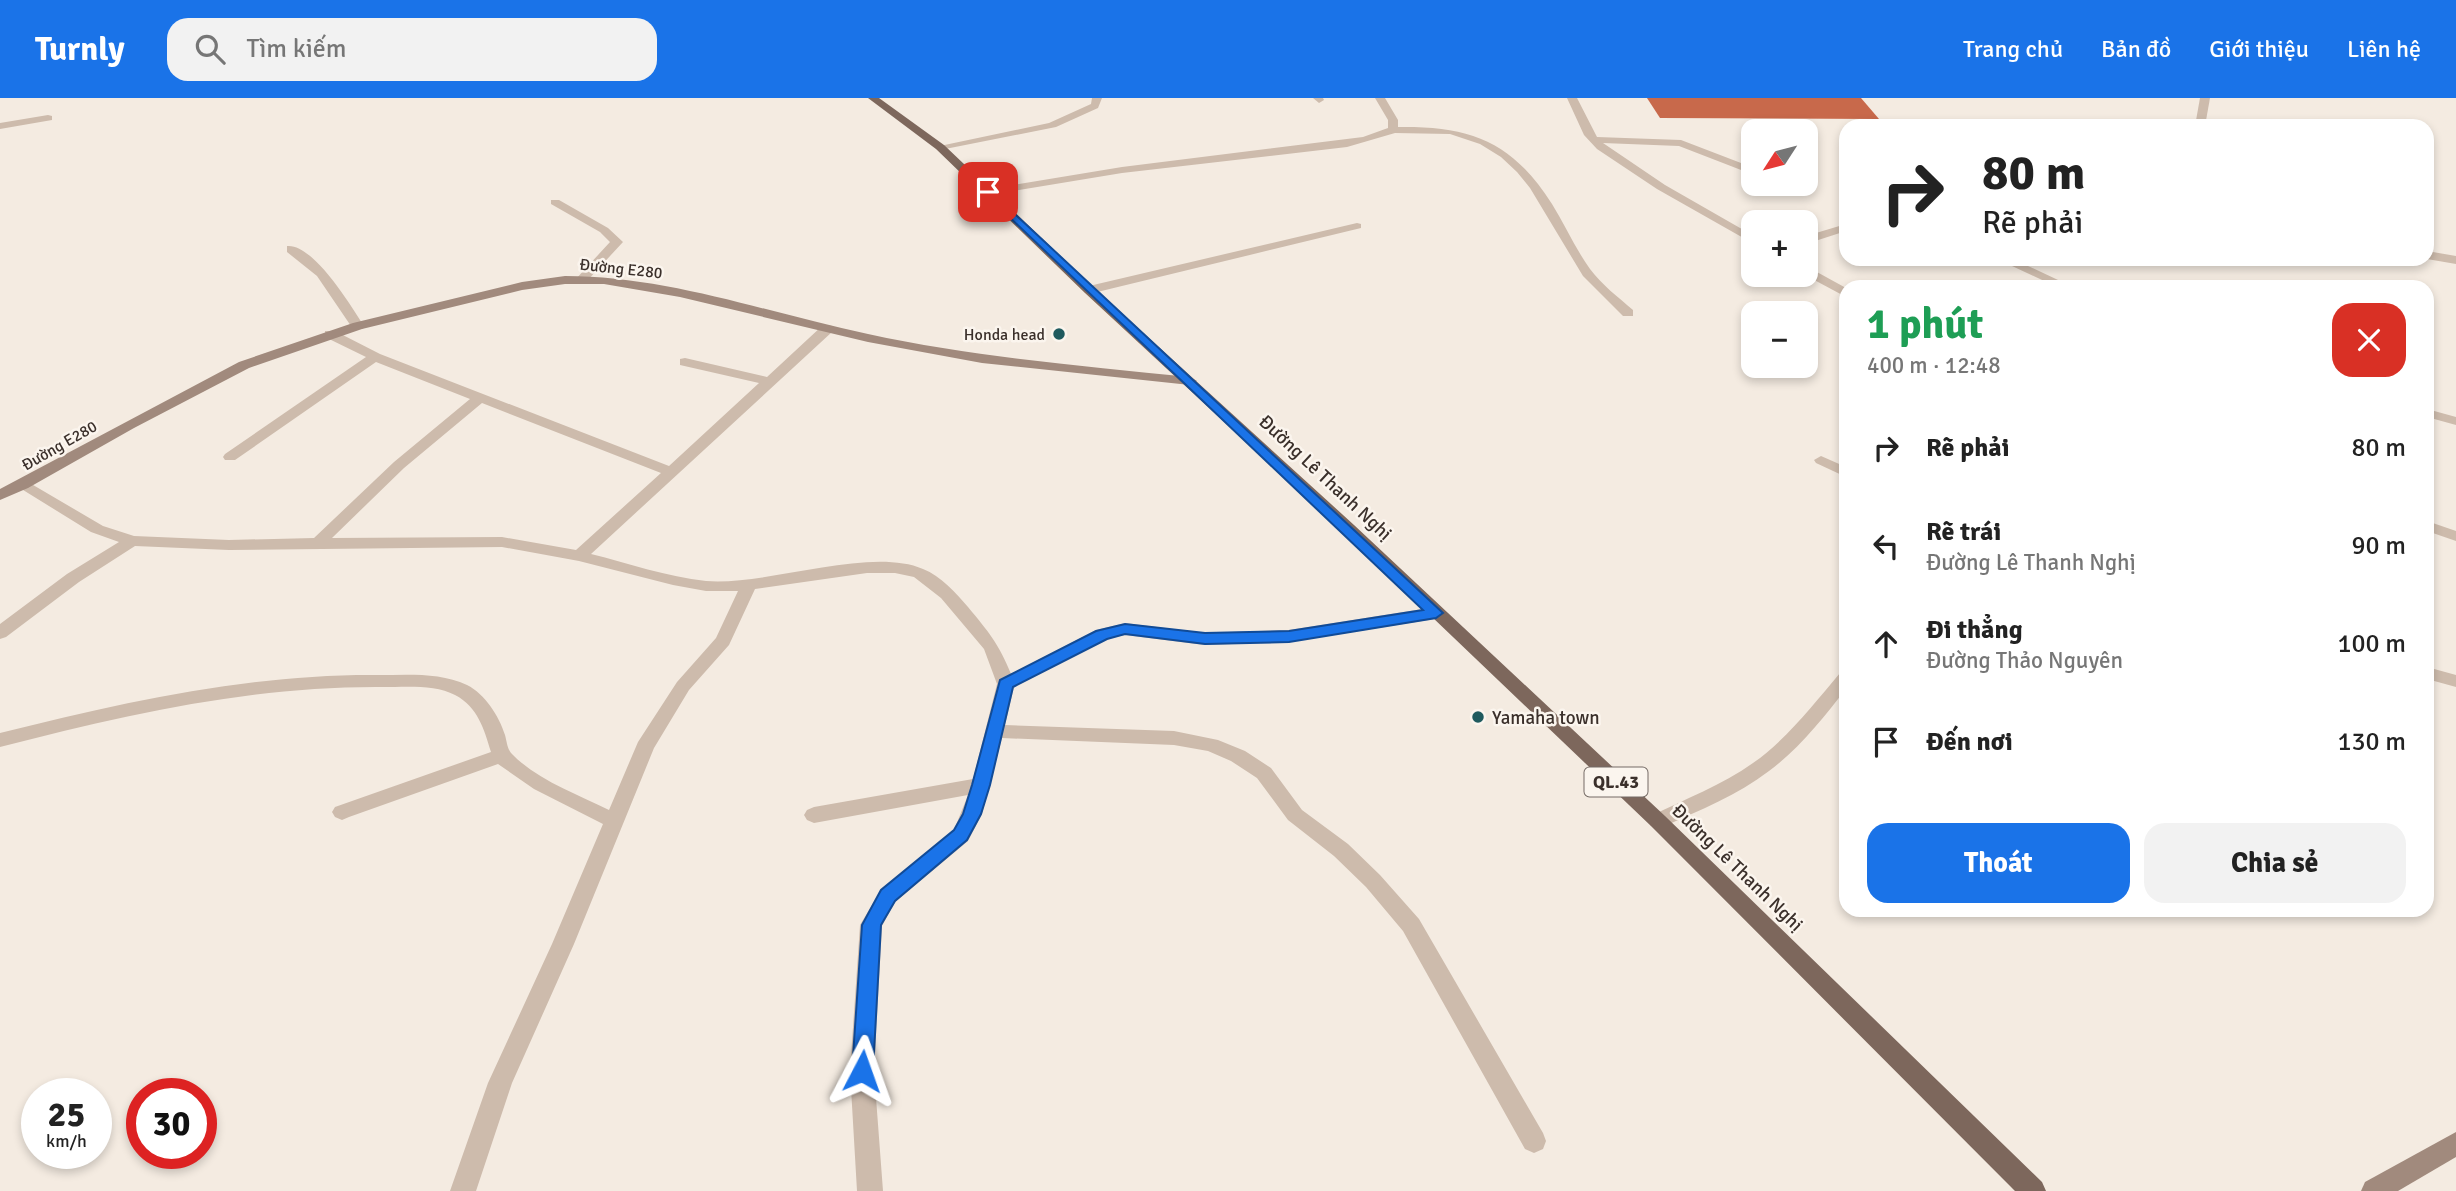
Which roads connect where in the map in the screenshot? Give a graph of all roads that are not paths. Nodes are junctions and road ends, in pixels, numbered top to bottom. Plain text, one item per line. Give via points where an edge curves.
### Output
1 (873, 98) edge
2 (1097, 98) edge
3 (1380, 98) edge
4 (1572, 98) edge
5 (2205, 98) edge
6 (48, 118) dead end
7 (2201, 119) edge
8 (0, 126) edge
9 (1393, 130) junction
10 (1594, 140) junction
11 (940, 147) junction
12 (1741, 167) edge
13 (988, 192) junction
14 (555, 202) dead end
15 (1357, 226) dead end
16 (1839, 229) edge
17 (1741, 233) edge
18 (1818, 236) edge
19 (291, 249) dead end
20 (2434, 256) edge
21 (2456, 260) edge
22 (2019, 266) edge
23 (1818, 277) edge
24 (581, 280) junction
25 (2051, 280) edge
26 (1839, 289) edge
27 (1089, 290) junction
28 (1628, 313) dead end
29 (358, 326) junction
30 (827, 328) junction
31 (330, 334) junction
32 (375, 358) junction
33 (685, 362) dead end
34 (1190, 381) junction
35 (771, 382) junction
36 (480, 398) junction
37 (2434, 415) edge
38 (2456, 421) edge
39 (230, 457) dead end
40 (1821, 460) dead end
41 (1839, 469) edge
42 (671, 472) junction
43 (23, 485) junction
44 (0, 495) edge
45 (2434, 529) edge
46 (2456, 537) edge
47 (132, 541) junction
48 (317, 544) junction
49 (579, 556) junction
50 (749, 585) junction
51 (1436, 613) junction
52 (0, 633) edge
53 (2434, 675) edge
54 (2456, 681) edge
55 (1006, 684) junction
56 (1839, 686) edge
57 (996, 730) junction
58 (0, 740) edge
59 (502, 755) junction
60 (981, 785) junction
61 (342, 812) dead end
62 (814, 815) dead end
63 (614, 821) junction
64 (1658, 821) junction
65 (1534, 1141) dead end
66 (2456, 1144) edge
67 (463, 1191) edge
68 (870, 1191) edge
69 (2033, 1191) edge
70 (2374, 1191) edge

1 - 11 main road, QL.43
2 - 11 street via 1095,106 1052,125
3 - 9 street via 1393,120
4 - 10 street
5 - 7 street
6 - 8 street
9 - 13 street via 1335,144 1160,164
9 - 28 street via 1455,132 1483,142 1514,162 1538,189 1593,280
10 - 12 street via 1681,143
10 - 17 street via 1661,187
11 - 13 main road, QL.43
13 - 27 main road, QL.43
14 - 24 street via 617,242
15 - 27 street
16 - 18 street
19 - 29 street via 321,274
20 - 21 street
22 - 25 street
23 - 26 street
24 - 29 main road, Đường E280 via 522,286
24 - 30 main road, Đường E280 via 680,293
27 - 34 main road, QL.43
29 - 31 main road, Đường E280
30 - 34 main road, Đường E280 via 982,359
30 - 35 street
31 - 32 street
31 - 43 main road, Đường E280 via 244,365
32 - 36 street
32 - 39 street
33 - 35 street
34 - 51 main road, Đường Lê Thanh Nghị / QL.43
35 - 42 street
36 - 42 street
36 - 48 street via 399,465
37 - 38 street
40 - 41 street
42 - 49 street
43 - 44 main road, Đường E280
43 - 47 street via 97,529
45 - 46 street
47 - 48 street
47 - 52 street via 46,596
48 - 49 street via 502,542
49 - 50 street via 706,586
50 - 55 street via 867,568 919,573 947,594 992,647
50 - 63 street via 723,641 662,716
51 - 55 street via 1289,636 1205,639 1125,629 1102,634
51 - 64 main road, Đường Lê Thanh Nghị / QL.43
53 - 54 street
55 - 57 street
56 - 64 street via 1773,759 1737,783
57 - 60 street
57 - 65 street via 1174,738 1211,745 1264,774 1295,815 1341,850 1411,925
58 - 59 street via 177,697 233,689 357,680 431,682 459,689 476,701
59 - 61 street
59 - 63 street via 519,771
60 - 62 street
60 - 68 street via 961,835 888,896 872,925 862,1071
63 - 67 street via 500,1083
64 - 69 main road, Đường Lê Thanh Nghị / QL.43
66 - 70 main road

